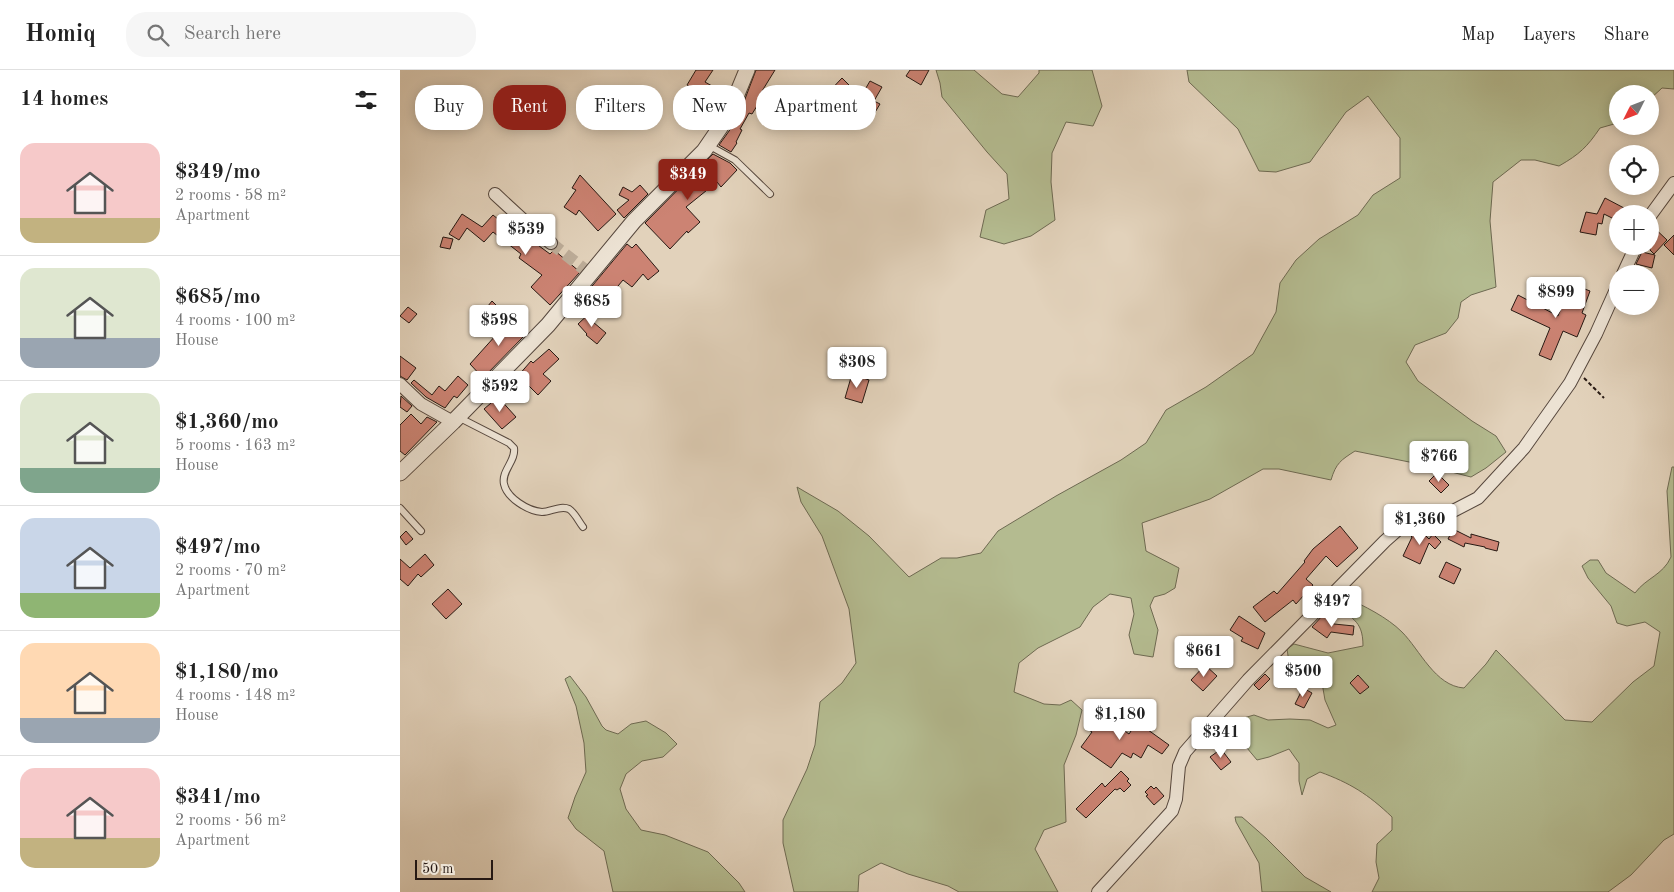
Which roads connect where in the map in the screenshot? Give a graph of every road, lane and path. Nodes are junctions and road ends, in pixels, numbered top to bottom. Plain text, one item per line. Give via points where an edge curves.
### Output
1 (747, 70) edge
2 (708, 144) junction
3 (1674, 183) edge
4 (495, 194) dead end
5 (770, 194) dead end
6 (1658, 205) edge
7 (551, 242) tunnel mouth
8 (1609, 305) edge
9 (1577, 371) junction
10 (400, 384) edge
11 (1604, 398) dead end
12 (456, 419) junction
13 (400, 473) edge
14 (400, 508) edge
15 (583, 527) dead end
16 (421, 531) dead end
17 (1098, 892) edge

1 - 2 street via 728,116
2 - 5 lane via 740,165
2 - 12 street via 587,270 548,326
3 - 6 street
4 - 7 street
8 - 9 street
9 - 11 path
9 - 17 street via 1524,448 1478,498 1453,510 1402,526 1248,680 1185,752 1179,766 1172,811
10 - 12 street via 421,404
12 - 13 street
12 - 15 lane via 510,443 514,448 514,456 503,481 515,500 543,512 567,509
14 - 16 lane

